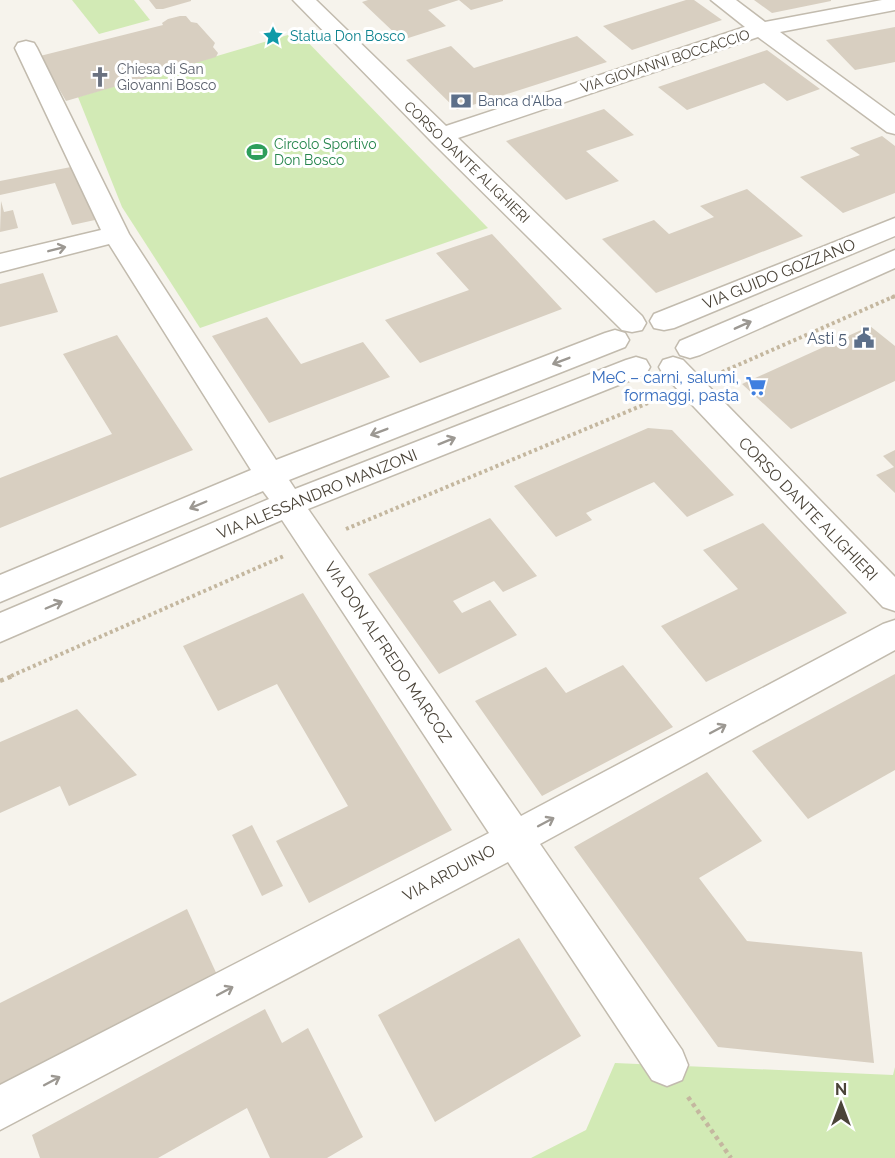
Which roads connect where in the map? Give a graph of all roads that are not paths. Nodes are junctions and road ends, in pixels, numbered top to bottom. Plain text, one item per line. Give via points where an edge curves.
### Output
1 (304, 0) edge
2 (722, 0) edge
3 (895, 4) edge
4 (761, 29) junction
5 (26, 48) dead end
6 (895, 127) edge
7 (440, 136) junction
8 (895, 226) edge
9 (116, 234) junction
10 (895, 258) edge
11 (0, 263) edge
12 (664, 321) junction
13 (623, 331) junction
14 (636, 367) junction
15 (684, 367) junction
16 (270, 475) junction
17 (288, 504) junction
18 (0, 589) edge
19 (895, 598) edge
20 (0, 628) edge
21 (895, 634) edge
22 (514, 839) junction
23 (667, 1065) road end
24 (0, 1108) edge

1 - 7 street, CORSO DANTE ALIGHIERI
2 - 4 street
3 - 4 street, VIA GIOVANNI BOCCACCIO
4 - 6 street
4 - 7 street, VIA GIOVANNI BOCCACCIO
5 - 9 street, VIA DON ALFREDO MARCOZ
7 - 13 street, CORSO DANTE ALIGHIERI
8 - 12 street, VIA GUIDO GOZZANO
11 -> 9 street
9 - 16 street, VIA DON ALFREDO MARCOZ
15 -> 10 street, VIA GUIDO GOZZANO
12 - 13 street via 642,320
12 - 15 street via 683,332 688,340
13 - 14 street via 620,355
13 -> 16 street, VIA ALESSANDRO MANZONI
14 - 15 street
17 -> 14 street, VIA ALESSANDRO MANZONI
15 - 19 street, CORSO DANTE ALIGHIERI
16 - 17 street, VIA DON ALFREDO MARCOZ
16 -> 18 street, VIA ALESSANDRO MANZONI
20 -> 17 street, VIA ALESSANDRO MANZONI
17 - 22 street, VIA DON ALFREDO MARCOZ
22 -> 21 street, VIA ARDUINO
22 - 23 street, VIA DON ALFREDO MARCOZ
24 -> 22 street, VIA ARDUINO

